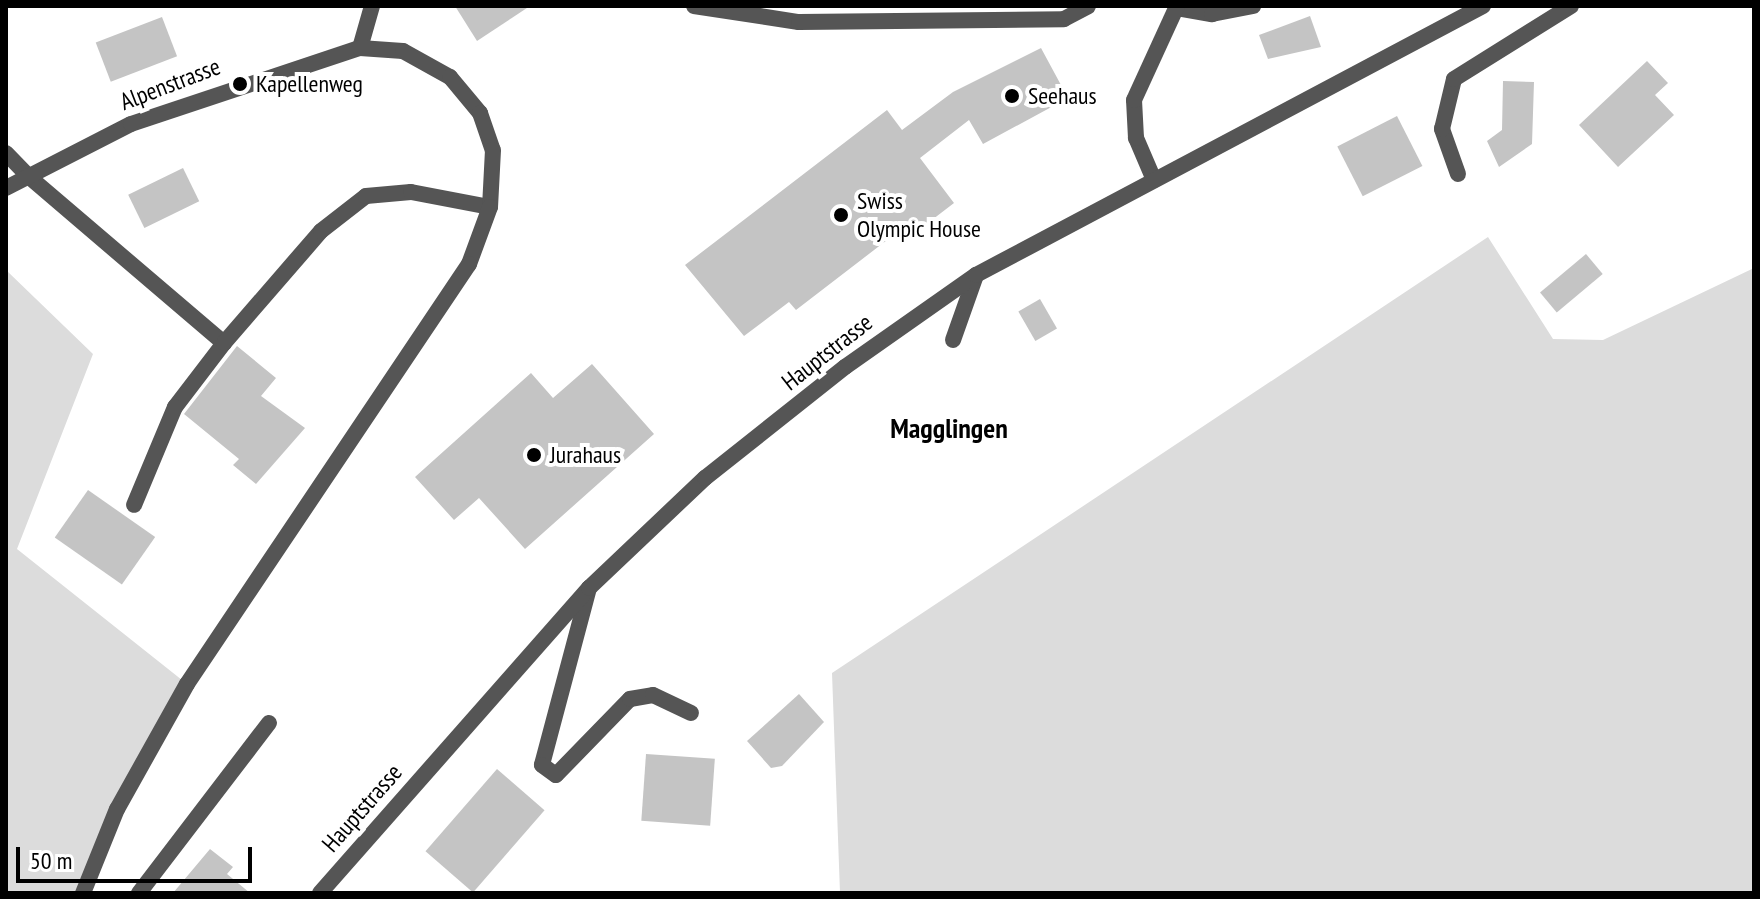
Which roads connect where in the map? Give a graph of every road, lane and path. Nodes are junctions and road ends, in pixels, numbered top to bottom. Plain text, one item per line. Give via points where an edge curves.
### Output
1 (372, 6) edge
2 (694, 6) edge
3 (1088, 6) edge
4 (1253, 6) edge
5 (1483, 6) edge
6 (1571, 6) edge
7 (1177, 7) edge
8 (360, 48) junction
9 (6, 153) edge
10 (1458, 174) dead end
11 (27, 175) junction
12 (1154, 180) junction
13 (6, 188) edge
14 (490, 207) junction
15 (976, 275) junction
16 (953, 340) dead end
17 (224, 343) junction
18 (134, 505) dead end
19 (589, 588) junction
20 (691, 713) dead end
21 (269, 723) dead end
22 (83, 893) edge
23 (139, 893) edge
24 (320, 893) edge

1 - 8 street
2 - 3 street via 799,22 1064,19
4 - 7 street via 1212,14
5 - 12 street, Hauptstrasse
6 - 10 street via 1454,79 1442,129
7 - 12 street via 1134,100 1136,138
8 - 11 street, Alpenstrasse via 131,124
8 - 14 street via 423,59 464,89 493,150
9 - 11 street
11 - 13 street, Alpenstrasse
11 - 17 street
12 - 15 street, Hauptstrasse
14 - 17 street via 411,192 366,196 321,231
14 - 22 street via 452,292 158,731
15 - 16 street
15 - 19 street, Hauptstrasse via 727,460
17 - 18 street via 175,407
19 - 20 street via 542,765 556,775 630,699 653,695
19 - 24 street, Hauptstrasse
21 - 23 street

